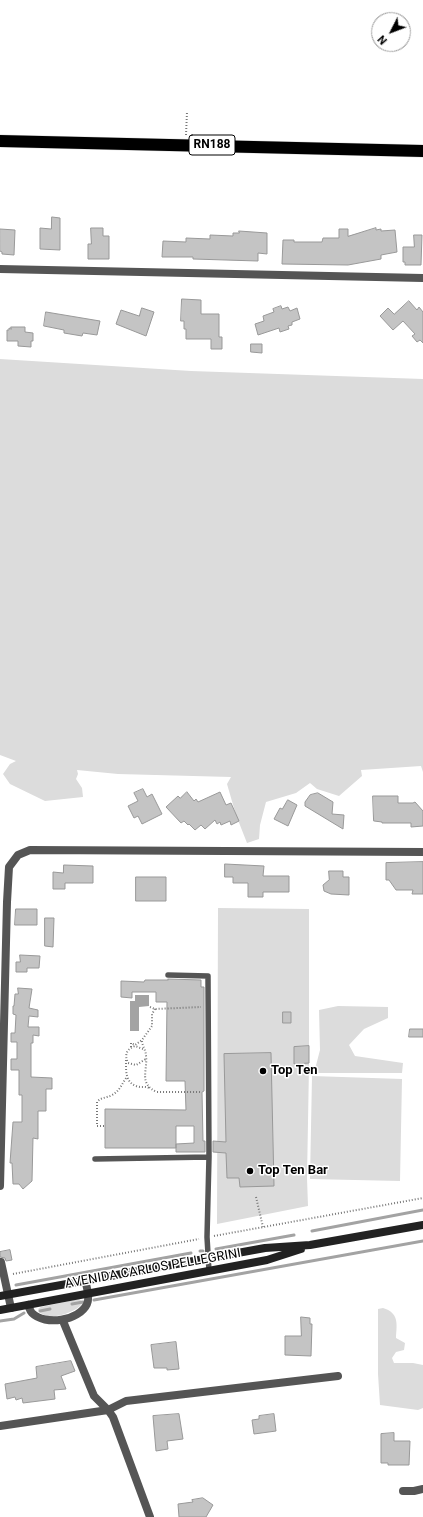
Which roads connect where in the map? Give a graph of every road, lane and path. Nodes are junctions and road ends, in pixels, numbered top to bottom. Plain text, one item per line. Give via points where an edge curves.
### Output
1 (187, 112) dead end
2 (0, 141) edge
3 (186, 145) junction
4 (423, 151) edge
5 (0, 269) edge
6 (423, 278) edge
7 (423, 852) edge
8 (168, 975) dead end
9 (209, 1007) junction
10 (150, 1008) dead end
11 (155, 1008) junction
12 (142, 1040) junction
13 (135, 1046) junction
14 (144, 1050) junction
15 (147, 1058) junction
16 (126, 1059) junction
17 (141, 1063) junction
18 (130, 1064) junction
19 (126, 1066) junction
20 (145, 1067) junction
21 (127, 1077) junction
22 (147, 1083) junction
23 (144, 1086) junction
24 (152, 1090) junction
25 (208, 1092) junction
26 (104, 1126) dead end
27 (209, 1157) junction
28 (95, 1159) dead end
29 (0, 1186) edge
30 (256, 1197) dead end
31 (423, 1198) edge
32 (423, 1225) edge
33 (263, 1227) junction
34 (207, 1238) junction
35 (310, 1245) junction
36 (208, 1258) junction
37 (1, 1262) dead end
38 (209, 1271) junction
39 (4, 1275) junction
40 (85, 1280) junction
41 (88, 1293) junction
42 (4, 1295) edge
43 (28, 1305) junction
44 (11, 1308) junction
45 (0, 1310) edge
46 (62, 1321) junction
47 (338, 1376) dead end
48 (108, 1410) junction
49 (0, 1426) edge
50 (423, 1489) edge
51 (403, 1491) dead end
52 (150, 1517) edge

1 - 3 path
2 - 3 highway, RN188
3 - 4 highway, RN188
5 - 6 street
7 - 29 street via 30,850 18,855 9,867 7,902
8 - 9 lane via 208,976
9 - 11 path
9 - 25 lane
10 - 11 path
11 - 12 path via 152,1026
12 - 13 path
12 - 14 path
13 - 14 path
13 - 16 path via 131,1044
14 - 15 path
15 - 17 path
15 - 20 path
16 - 18 path
16 - 19 path
17 - 18 path
17 - 20 path
18 - 19 path
19 - 21 path
20 - 22 path
21 - 23 path via 135,1086
21 - 26 path via 116,1093 97,1102 97,1126
22 - 23 path
22 - 24 path
23 - 24 path
24 - 25 path via 163,1093
25 - 27 lane
27 - 28 lane
27 - 34 lane
30 - 33 path
31 - 33 path
32 - 35 main road, AVENIDA CARLOS PELLEGRINI
33 - 34 path
34 - 36 lane
34 - 39 path
35 - 36 main road, AVENIDA CARLOS PELLEGRINI via 265,1248
35 - 38 main road, AVENIDA CARLOS PELLEGRINI via 266,1260
36 - 38 lane
36 - 40 main road, AVENIDA CARLOS PELLEGRINI
37 - 39 street
38 - 41 main road, AVENIDA CARLOS PELLEGRINI
39 - 42 street
40 - 41 street
40 - 42 main road, AVENIDA CARLOS PELLEGRINI
41 - 43 main road, AVENIDA CARLOS PELLEGRINI
41 - 46 street via 88,1304 82,1311
42 - 44 street
43 - 44 main road, AVENIDA CARLOS PELLEGRINI
43 - 46 street via 31,1312 38,1317
44 - 45 main road, AVENIDA CARLOS PELLEGRINI
46 - 48 street via 94,1396
47 - 48 street via 126,1401
48 - 49 street
48 - 52 street via 113,1417
50 - 51 street

